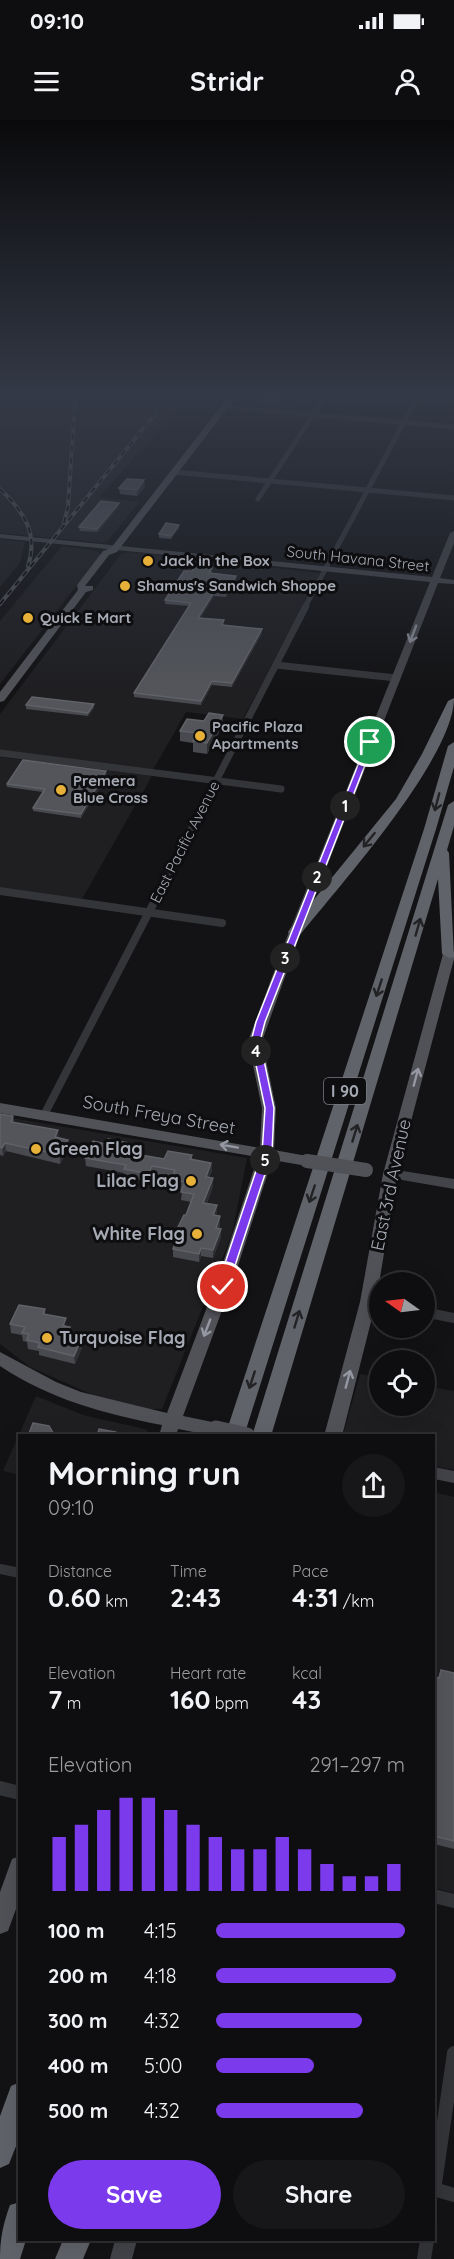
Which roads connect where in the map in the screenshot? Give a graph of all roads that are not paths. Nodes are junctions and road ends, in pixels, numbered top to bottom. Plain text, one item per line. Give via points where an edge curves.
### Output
1 (159, 492) edge
2 (263, 492) edge
3 (366, 492) edge
4 (394, 492) edge
5 (454, 498) edge
6 (258, 499) dead end
7 (454, 533) edge
8 (0, 536) edge
9 (115, 549) junction
10 (326, 569) junction
11 (434, 580) junction
12 (454, 582) edge
13 (276, 665) junction
14 (396, 678) junction
15 (0, 699) edge
16 (454, 701) edge
17 (454, 746) edge
18 (0, 753) edge
19 (217, 781) junction
20 (281, 789) dead end
21 (454, 805) edge
22 (442, 842) junction
23 (3, 891) edge
24 (0, 902) edge
25 (149, 912) junction
26 (222, 922) dead end
27 (295, 932) junction
28 (454, 936) edge
29 (452, 955) edge
30 (0, 1107) edge
31 (44, 1115) junction
32 (267, 1153) junction
33 (390, 1174) junction
34 (454, 1184) edge
35 (378, 1272) edge
36 (435, 1314) edge
37 (454, 1318) edge
38 (369, 1319) edge
39 (4, 1364) edge
40 (170, 1428) edge
41 (235, 1434) edge
42 (238, 1434) edge
43 (262, 1434) edge
44 (334, 1434) edge
45 (435, 1473) edge
46 (454, 1477) edge
47 (0, 1569) edge
48 (18, 1573) edge
49 (0, 1788) edge
50 (18, 1792) edge
51 (18, 1872) edge
52 (435, 1896) edge
53 (454, 1901) edge
54 (0, 1923) edge
55 (454, 2053) edge
56 (18, 2102) edge
57 (0, 2155) edge
58 (435, 2182) edge
59 (435, 2189) edge
60 (454, 2195) edge
61 (18, 2221) edge
62 (77, 2241) edge
63 (126, 2241) edge
64 (426, 2241) edge
65 (6, 2259) edge
66 (69, 2259) edge
67 (121, 2259) edge
68 (424, 2259) edge

1 - 9 main road
2 - 6 street
3 - 10 street, East Pacific Avenue
4 - 5 street
7 - 11 street
8 - 9 street, South Havana Street
9 - 10 street, South Havana Street
9 - 15 main road via 116,554 98,579 91,588 83,590
10 - 11 street, South Havana Street
10 - 13 street, East Pacific Avenue
11 - 12 street, South Havana Street
11 -> 14 street
13 - 14 street
13 - 19 street, East Pacific Avenue
14 - 27 street
16 -> 27 highway via 401,800
17 -> 41 highway, I 90
18 - 19 street
19 - 20 street
19 - 25 street, East Pacific Avenue
21 - 22 highway, I 90
22 - 29 highway
43 -> 22 highway, I 90
23 - 24 street
23 - 25 street
25 - 26 street
25 - 31 street, East Pacific Avenue
27 - 32 main road via 255,1041 269,1108
28 - 29 street, East 3rd Avenue
33 -> 29 main road, East 3rd Avenue
30 - 31 main road, South Freya Street
32 -> 31 main road, South Freya Street
32 - 33 main road, South Freya Street, bridge
32 -> 40 main road
33 - 34 street, South Freya Street
33 - 35 main road, East 3rd Avenue
36 - 37 street
44 -> 38 main road, East 3rd Avenue
39 - 40 main road via 66,1395
40 - 42 main road, bridge via 216,1429
45 - 46 street
47 - 48 street
49 - 50 street
51 - 54 main road
52 - 53 street
55 - 58 street
56 - 57 highway
59 - 60 street
61 - 65 highway
62 - 66 highway
63 - 67 street
64 - 68 street

